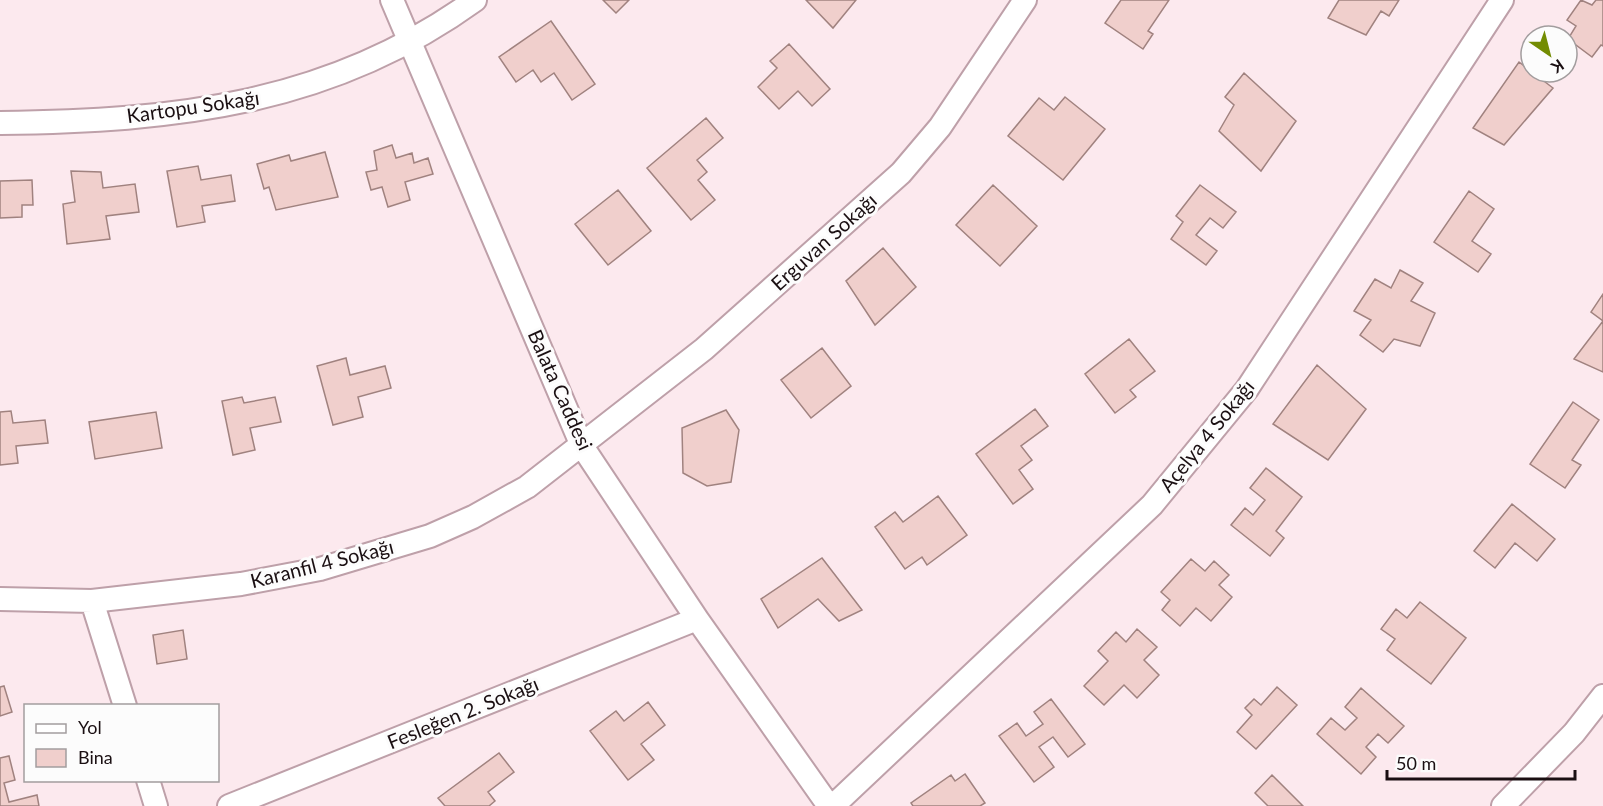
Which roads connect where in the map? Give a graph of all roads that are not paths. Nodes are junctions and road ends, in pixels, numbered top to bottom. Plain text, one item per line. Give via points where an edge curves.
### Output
1 (392, 0) edge
2 (475, 0) edge
3 (1025, 0) edge
4 (1502, 0) edge
5 (411, 41) junction
6 (0, 123) edge
7 (582, 446) junction
8 (0, 599) edge
9 (92, 601) junction
10 (697, 619) junction
11 (1603, 696) edge
12 (125, 704) edge
13 (149, 782) edge
14 (156, 806) edge
15 (229, 806) edge
16 (831, 806) edge
17 (1503, 806) edge

1 - 5 street, Balata Caddesi
2 - 5 street, Kartopu Sokağı
3 - 7 street, Erguvan Sokağı via 940,127 901,173 704,349
4 - 16 street, Açelya 4 Sokağı via 1247,389 1152,505
5 - 6 street, Kartopu Sokağı via 362,65 255,100 198,111 76,122
5 - 7 street, Balata Caddesi
7 - 9 street, Karanfil 4 Sokağı via 527,487 473,517 394,547 320,569 241,584
7 - 10 street, Balata Caddesi
8 - 9 street, Karanfil 4 Sokağı
9 - 12 street
10 - 15 street, Fesleğen 2. Sokağı
10 - 16 street, Balata Caddesi
11 - 17 street via 1574,733
13 - 14 street

